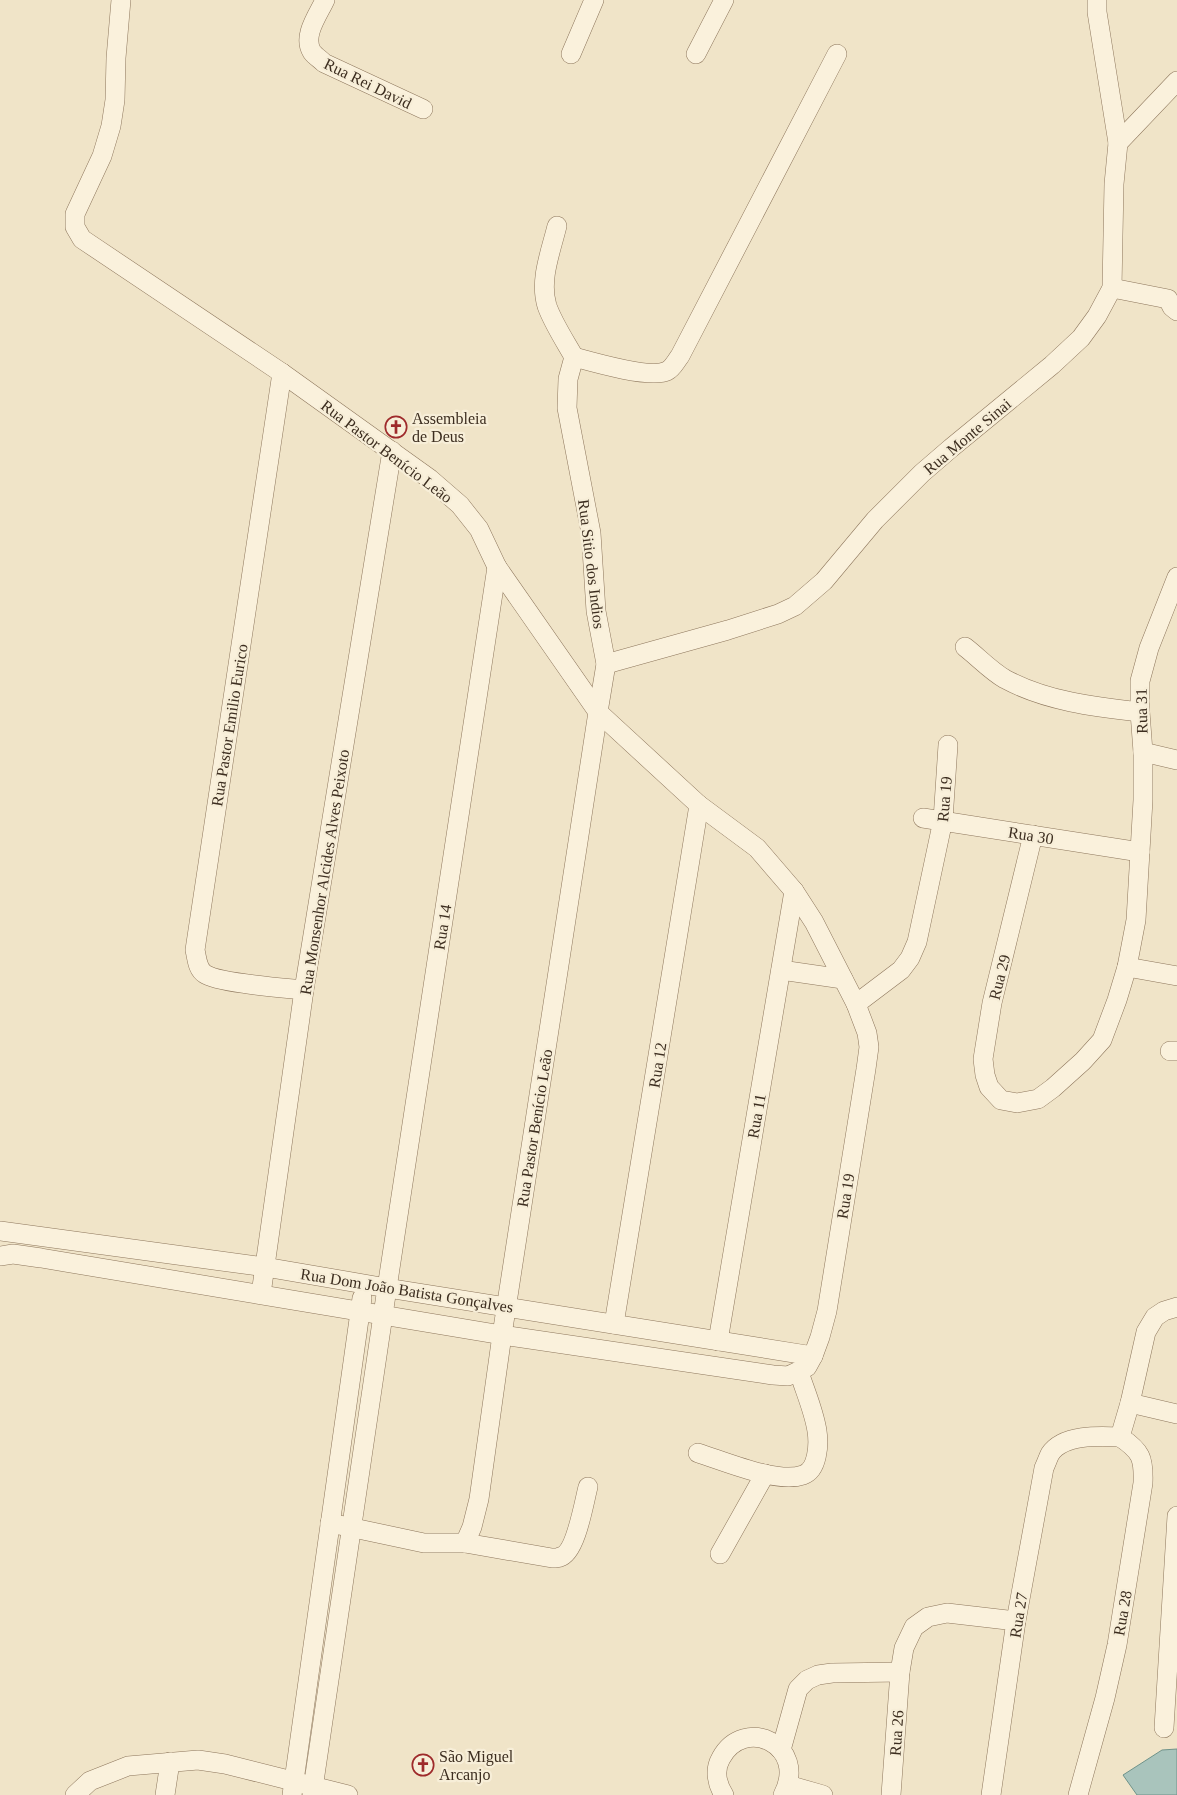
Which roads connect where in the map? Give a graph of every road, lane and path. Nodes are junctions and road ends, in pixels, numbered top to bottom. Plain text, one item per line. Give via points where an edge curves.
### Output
1 (121, 0) edge
2 (325, 0) edge
3 (594, 0) edge
4 (724, 0) edge
5 (1097, 0) edge
6 (571, 54) dead end
7 (696, 54) dead end
8 (837, 54) dead end
9 (1177, 82) edge
10 (423, 110) dead end
11 (1118, 143) junction
12 (557, 226) dead end
13 (1112, 288) junction
14 (1174, 300) edge
15 (574, 357) junction
16 (282, 373) junction
17 (392, 451) junction
18 (497, 567) junction
19 (1177, 577) edge
20 (965, 647) dead end
21 (606, 664) junction
22 (598, 712) junction
23 (1140, 712) junction
24 (948, 745) dead end
25 (1143, 752) junction
26 (1177, 760) edge
27 (699, 805) junction
28 (923, 818) dead end
29 (943, 820) junction
30 (1033, 835) junction
31 (1140, 852) junction
32 (794, 891) junction
33 (1128, 967) junction
34 (781, 970) junction
35 (1177, 976) edge
36 (843, 979) junction
37 (304, 990) junction
38 (856, 1004) junction
39 (864, 1022) joint
40 (1102, 1040) joint
41 (0, 1231) edge
42 (0, 1256) edge
43 (265, 1267) junction
44 (364, 1284) junction
45 (386, 1288) junction
46 (261, 1294) junction
47 (507, 1307) junction
48 (1177, 1307) edge
49 (360, 1311) junction
50 (383, 1314) junction
51 (614, 1324) junction
52 (502, 1335) junction
53 (718, 1341) junction
54 (807, 1365) junction
55 (1130, 1404) junction
56 (1174, 1419) edge
57 (1120, 1437) junction
58 (698, 1453) dead end
59 (765, 1474) junction
60 (588, 1487) dead end
61 (1177, 1516) edge
62 (330, 1523) junction
63 (351, 1527) junction
64 (465, 1543) junction
65 (720, 1554) dead end
66 (1175, 1575) edge
67 (1016, 1621) junction
68 (900, 1672) junction
69 (1171, 1697) edge
70 (1164, 1728) dead end
71 (781, 1750) junction
72 (170, 1762) junction
73 (293, 1788) edge
74 (785, 1790) edge
75 (313, 1791) edge
76 (75, 1795) edge
77 (165, 1795) edge
78 (348, 1795) edge
79 (724, 1795) edge
80 (823, 1795) edge
81 (891, 1795) edge
82 (991, 1795) edge
83 (1078, 1795) edge

1 - 16 street, Rua Pastor Benício Leão via 111,126 102,156 76,210 76,228 82,239 107,257
2 - 10 street, Rua Rei David via 310,33 308,44 313,53 324,63
3 - 6 street
4 - 7 street
5 - 11 street, Rua Monte Sinai
8 - 15 street via 674,366 658,373 646,372
9 - 11 street
11 - 13 street, Rua Monte Sinai
12 - 15 street via 544,293 547,306
13 - 14 street
13 - 21 street, Rua Monte Sinai via 1098,316 1081,338 1052,366 922,473 875,520 824,581 795,606 728,630
15 - 21 street, Rua Sitio dos Indios via 568,379 567,408 591,533 596,611
16 - 17 street, Rua Pastor Benício Leão
16 - 37 street, Rua Pastor Emilio Eurico via 195,950 197,964 204,974 218,979
17 - 18 street, Rua Pastor Benício Leão via 460,505 479,529
17 - 37 street, Rua Monsenhor Alcides Alves Peixoto
18 - 22 street, Rua Pastor Benício Leão
18 - 45 street, Rua 14
19 - 23 street, Rua 31 via 1149,648 1140,681
20 - 23 street via 1004,678 1046,696 1089,706
21 - 22 street, Rua Sitio dos Indios
22 - 27 street, Rua Pastor Benício Leão
22 - 47 street, Rua Pastor Benício Leão
23 - 25 street, Rua 31
24 - 29 street, Rua 19
25 - 26 street
25 - 31 street, Rua 31
27 - 32 street, Rua Pastor Benício Leão via 757,848
27 - 51 street, Rua 12
28 - 29 street, Rua 30
29 - 30 street, Rua 30
29 - 38 street, Rua 19 via 918,942 902,970
30 - 31 street, Rua 30
30 - 40 street, Rua 29 via 992,1003 983,1059 985,1075 1001,1100 1016,1103 1038,1099 1083,1061
31 - 33 street, Rua 31 via 1136,920
32 - 34 street, Rua 11
32 - 36 street, Rua Pastor Benício Leão
33 - 35 street
33 - 40 street, Rua 31
34 - 36 street
34 - 53 street, Rua 11
36 - 38 street, Rua Pastor Benício Leão
37 - 43 street, Rua Monsenhor Alcides Alves Peixoto
38 - 39 street, Rua Pastor Benício Leão
39 - 54 street, Rua 19 via 869,1047 826,1311
41 - 43 street, Rua Dom João Batista Gonçalves
42 - 46 street, Rua Dom João Batista Gonçalves via 13,1254 41,1258
43 - 44 street, Rua Dom João Batista Gonçalves
43 - 46 street, Rua Monsenhor Alcides Alves Peixoto
44 - 45 street, Rua Dom João Batista Gonçalves
44 - 49 street
45 - 47 street, Rua Dom João Batista Gonçalves
45 - 50 street, Rua 14
46 - 49 street, Rua Dom João Batista Gonçalves
47 - 51 street, Rua Dom João Batista Gonçalves
47 - 52 street, Rua Pastor Benício Leão
48 - 55 street via 1164,1311 1149,1325 1142,1342
49 - 50 street, Rua Dom João Batista Gonçalves
49 - 62 street
50 - 52 street, Rua Dom João Batista Gonçalves
50 - 63 street, Rua 14
51 - 53 street, Rua Dom João Batista Gonçalves
52 - 54 street, Rua Dom João Batista Gonçalves via 773,1375 788,1376
52 - 64 street, Rua Pastor Benício Leão via 479,1499
53 - 54 street, Rua Dom João Batista Gonçalves
54 - 59 street via 817,1431 815,1459 805,1475
55 - 56 street via 1152,1408
55 - 57 street
57 - 67 street, Rua 27 via 1077,1439 1063,1443 1051,1453 1044,1468
57 - 83 street, Rua 28 via 1134,1446 1142,1457 1143,1483 1117,1645
58 - 59 street
59 - 65 street
60 - 64 street via 573,1543 561,1558
61 - 66 street
62 - 63 street
62 - 73 street
63 - 64 street via 402,1540
63 - 75 street, Rua 14
66 - 69 street
67 - 68 street, Rua 26 via 947,1613 928,1617 914,1627 904,1648
67 - 82 street, Rua 27
68 - 71 street via 832,1673 807,1680 798,1690
68 - 81 street, Rua 26
69 - 70 street
71 - 74 street via 790,1773
71 - 79 street via 759,1738 734,1742 718,1762 719,1787
72 - 73 street via 198,1760 225,1764
72 - 76 street via 128,1766 90,1781
72 - 77 street
73 - 75 street
74 - 80 street
75 - 78 street

